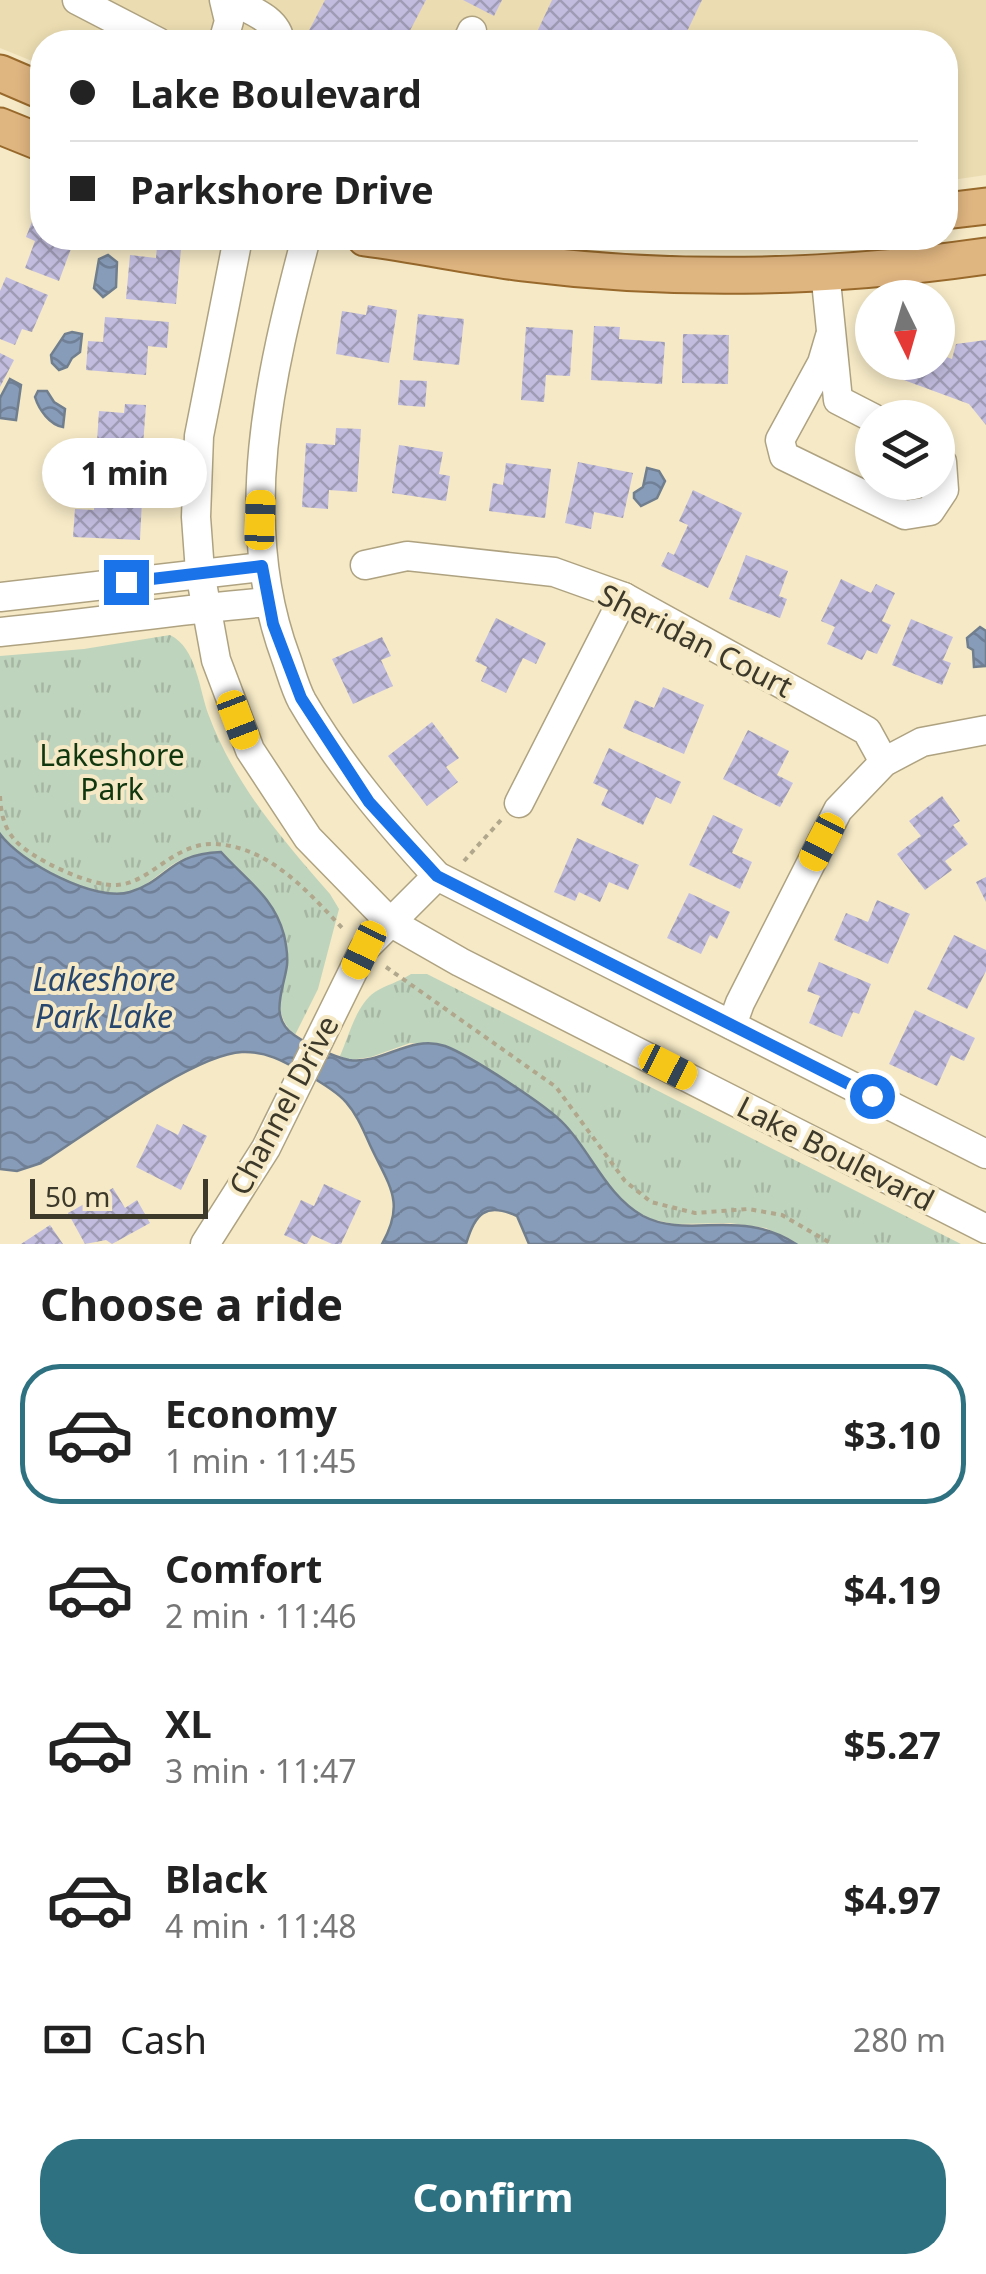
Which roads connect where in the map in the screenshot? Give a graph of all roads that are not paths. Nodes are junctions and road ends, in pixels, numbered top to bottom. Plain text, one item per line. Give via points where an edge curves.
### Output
1 (78, 0) edge
2 (228, 0) edge
3 (135, 30) edge
4 (226, 30) edge
5 (276, 30) edge
6 (0, 73) edge
7 (30, 85) edge
8 (0, 126) edge
9 (30, 138) edge
10 (986, 206) edge
11 (958, 209) edge
12 (236, 250) edge
13 (303, 250) edge
14 (441, 250) edge
15 (986, 256) edge
16 (825, 271) junction
17 (830, 336) junction
18 (855, 409) edge
19 (855, 490) edge
20 (875, 500) edge
21 (937, 500) edge
22 (262, 566) junction
23 (365, 566) dead end
24 (200, 572) junction
25 (0, 597) edge
26 (624, 597) junction
27 (269, 602) junction
28 (206, 607) junction
29 (0, 632) edge
30 (986, 730) edge
31 (884, 762) junction
32 (519, 803) road end
33 (437, 876) junction
34 (390, 922) junction
35 (732, 1025) junction
36 (983, 1145) edge
37 (986, 1229) edge
38 (205, 1244) edge

1 - 3 street
2 - 4 street
2 - 5 street
6 - 7 main road
8 - 9 main road
10 - 11 main road
12 - 24 street, Lake Boulevard via 199,436
13 - 22 street via 264,420
14 - 16 main road via 639,273
15 - 16 main road
16 - 17 street
17 - 18 street via 838,400
17 - 19 street via 780,440 784,456
20 - 21 street via 906,515 930,511
22 - 24 street
22 - 27 street
23 - 26 street, Sheridan Court via 407,556 554,572
24 - 25 street
24 - 28 street, Lake Boulevard
26 - 31 street, Sheridan Court via 867,732
26 - 32 street
27 - 28 street
27 - 33 street via 301,698 369,802
28 - 29 street
28 - 34 street, Lake Boulevard via 216,660 250,750 308,838
30 - 31 street via 922,742
31 - 35 street via 838,810
33 - 34 street, Channel Drive
33 - 35 street
34 - 37 street, Lake Boulevard
34 - 38 street, Channel Drive via 364,950 266,1148
35 - 36 street

